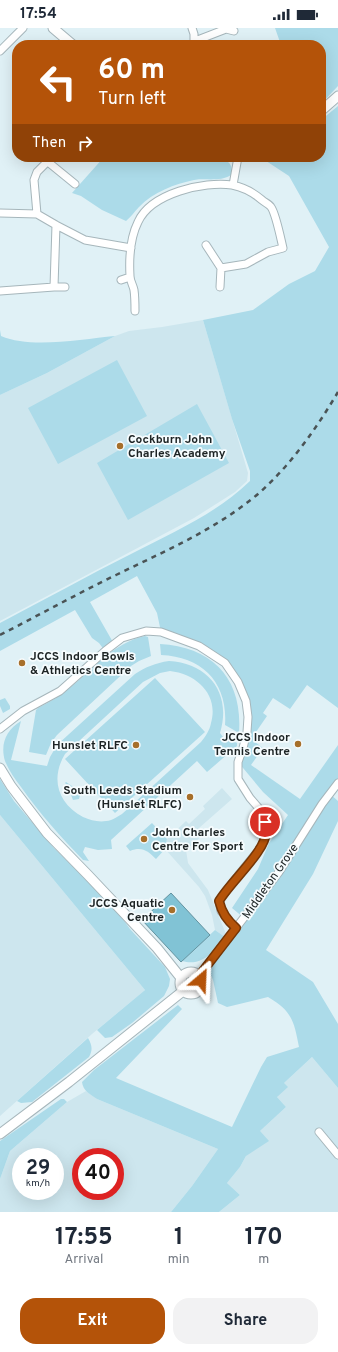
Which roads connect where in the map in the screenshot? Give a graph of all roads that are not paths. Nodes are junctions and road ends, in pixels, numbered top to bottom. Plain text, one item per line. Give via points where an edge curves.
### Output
1 (23, 28) edge
2 (53, 28) edge
3 (192, 28) edge
4 (234, 31) dead end
5 (66, 40) edge
6 (194, 40) edge
7 (202, 40) edge
8 (0, 51) edge
9 (338, 96) edge
10 (326, 107) edge
11 (48, 162) edge
12 (52, 162) edge
13 (237, 162) edge
14 (75, 184) dead end
15 (233, 185) junction
16 (0, 213) edge
17 (37, 214) junction
18 (56, 226) junction
19 (206, 245) dead end
20 (291, 246) dead end
21 (131, 248) junction
22 (283, 248) junction
23 (221, 268) junction
24 (130, 277) junction
25 (121, 280) dead end
26 (54, 287) junction
27 (65, 287) dead end
28 (220, 287) dead end
29 (0, 291) edge
30 (135, 311) dead end
31 (0, 729) edge
32 (0, 768) edge
33 (338, 783) edge
34 (236, 928) junction
35 (199, 976) junction
36 (181, 978) junction
37 (183, 991) junction
38 (319, 1132) dead end
39 (0, 1134) edge
40 (338, 1155) edge

1 - 8 street
2 - 5 street
3 - 6 street
4 - 7 street via 226,29
9 - 10 street
11 - 17 street via 37,172 34,180
12 - 14 street
13 - 15 street
15 - 21 street via 210,184 192,187 158,201 138,220
15 - 22 street via 254,194 271,207
16 - 17 street
17 - 18 street
18 - 21 street via 86,240
18 - 26 street
19 - 23 street
20 - 22 street
21 - 24 street
22 - 23 street via 268,252 246,264
23 - 28 street
24 - 25 street
24 - 30 street via 134,290
26 - 27 street
26 - 29 street
31 - 34 street via 23,711 60,691 122,638 146,631 160,632 198,646 225,663 238,682 246,701 248,717 247,732 238,762 238,779 263,813 266,832 262,846 219,901 221,911
32 - 36 street via 47,833 157,948
33 - 34 street, Middleton Grove via 279,872
34 - 35 street, Middleton Grove
35 - 36 street via 189,972
35 - 37 street, Middleton Grove via 202,984 199,991 190,994
36 - 37 street via 179,984
37 - 39 street, Middleton Grove
38 - 40 street

